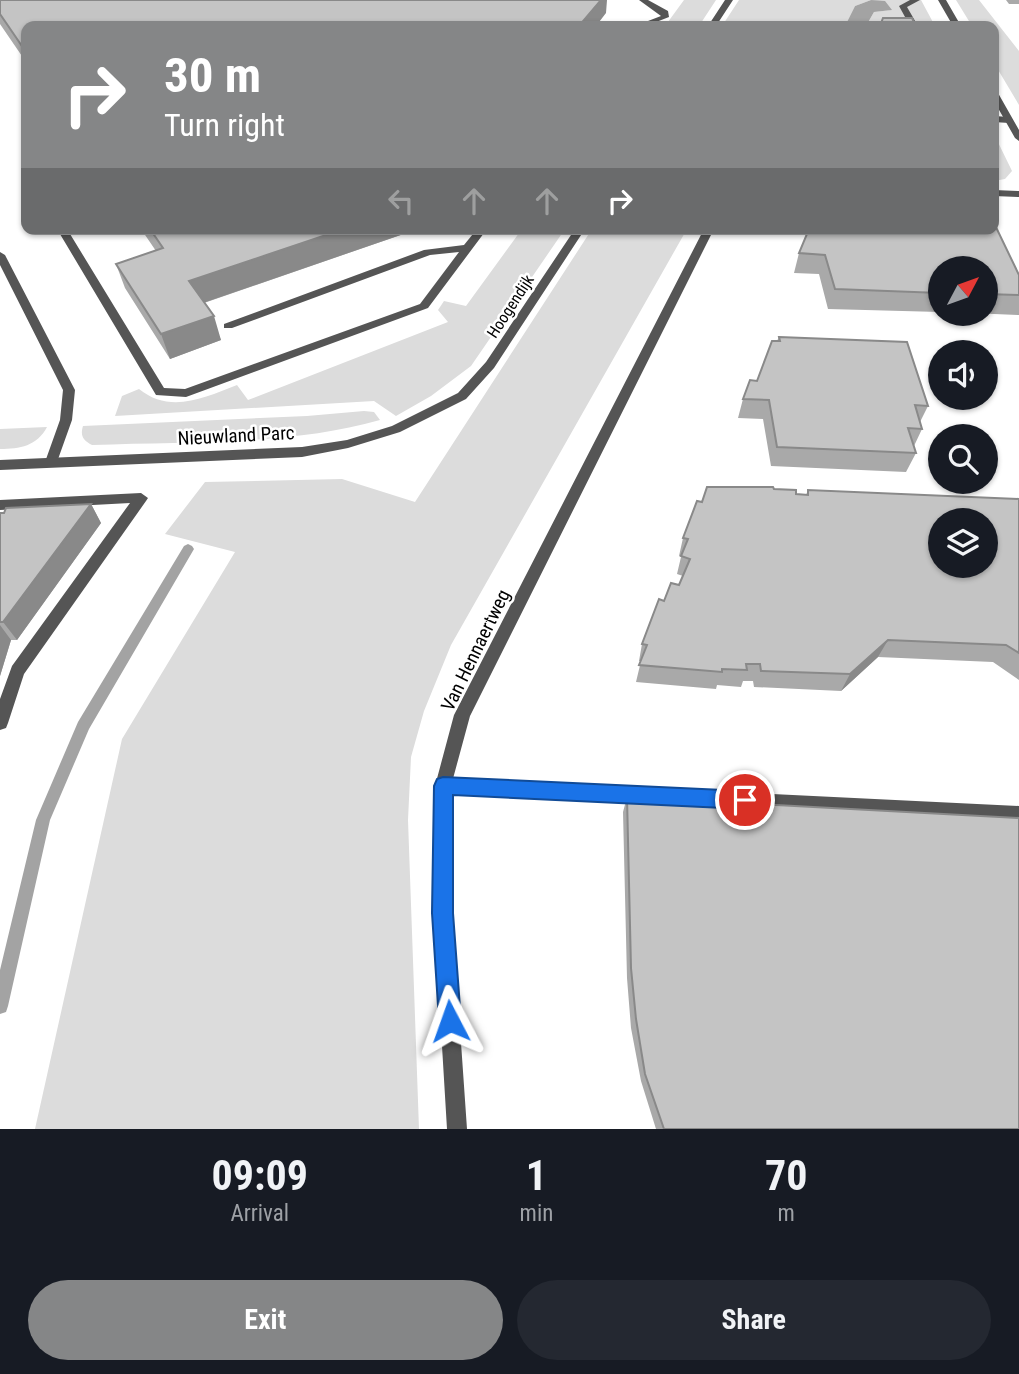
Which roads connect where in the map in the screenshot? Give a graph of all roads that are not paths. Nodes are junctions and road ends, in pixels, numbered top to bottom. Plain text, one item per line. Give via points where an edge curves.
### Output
1 (643, 0) edge
2 (729, 0) edge
3 (916, 0) edge
4 (942, 0) edge
5 (652, 21) edge
6 (715, 21) edge
7 (912, 21) edge
8 (954, 21) edge
9 (999, 102) edge
10 (999, 119) edge
11 (1009, 120) junction
12 (1019, 138) edge
13 (999, 194) edge
14 (1019, 194) edge
15 (66, 235) edge
16 (478, 235) edge
17 (576, 235) edge
18 (706, 235) edge
19 (468, 248) junction
20 (0, 255) edge
21 (228, 327) dead end
22 (462, 396) joint
23 (51, 462) junction
24 (0, 465) edge
25 (0, 505) edge
26 (0, 723) edge
27 (443, 786) junction
28 (1019, 814) edge
29 (457, 1129) edge

1 - 5 street via 665,13
2 - 6 street
3 - 7 street via 904,6
4 - 8 street
9 - 11 street
10 - 11 street
11 - 12 street
13 - 14 street
15 - 19 street via 160,393 186,393 424,306
16 - 19 street
17 - 22 street, Hoogendijk via 490,365
18 - 27 street, Van Hennaertweg via 462,715
19 - 21 street via 428,252
20 - 23 street via 69,390 67,413
22 - 23 street, Nieuwland Parc via 396,429 302,452
23 - 24 street, Nieuwland Parc
25 - 26 street via 141,498 17,671
27 - 28 street
27 - 29 street, Van Hennaertweg via 443,913

